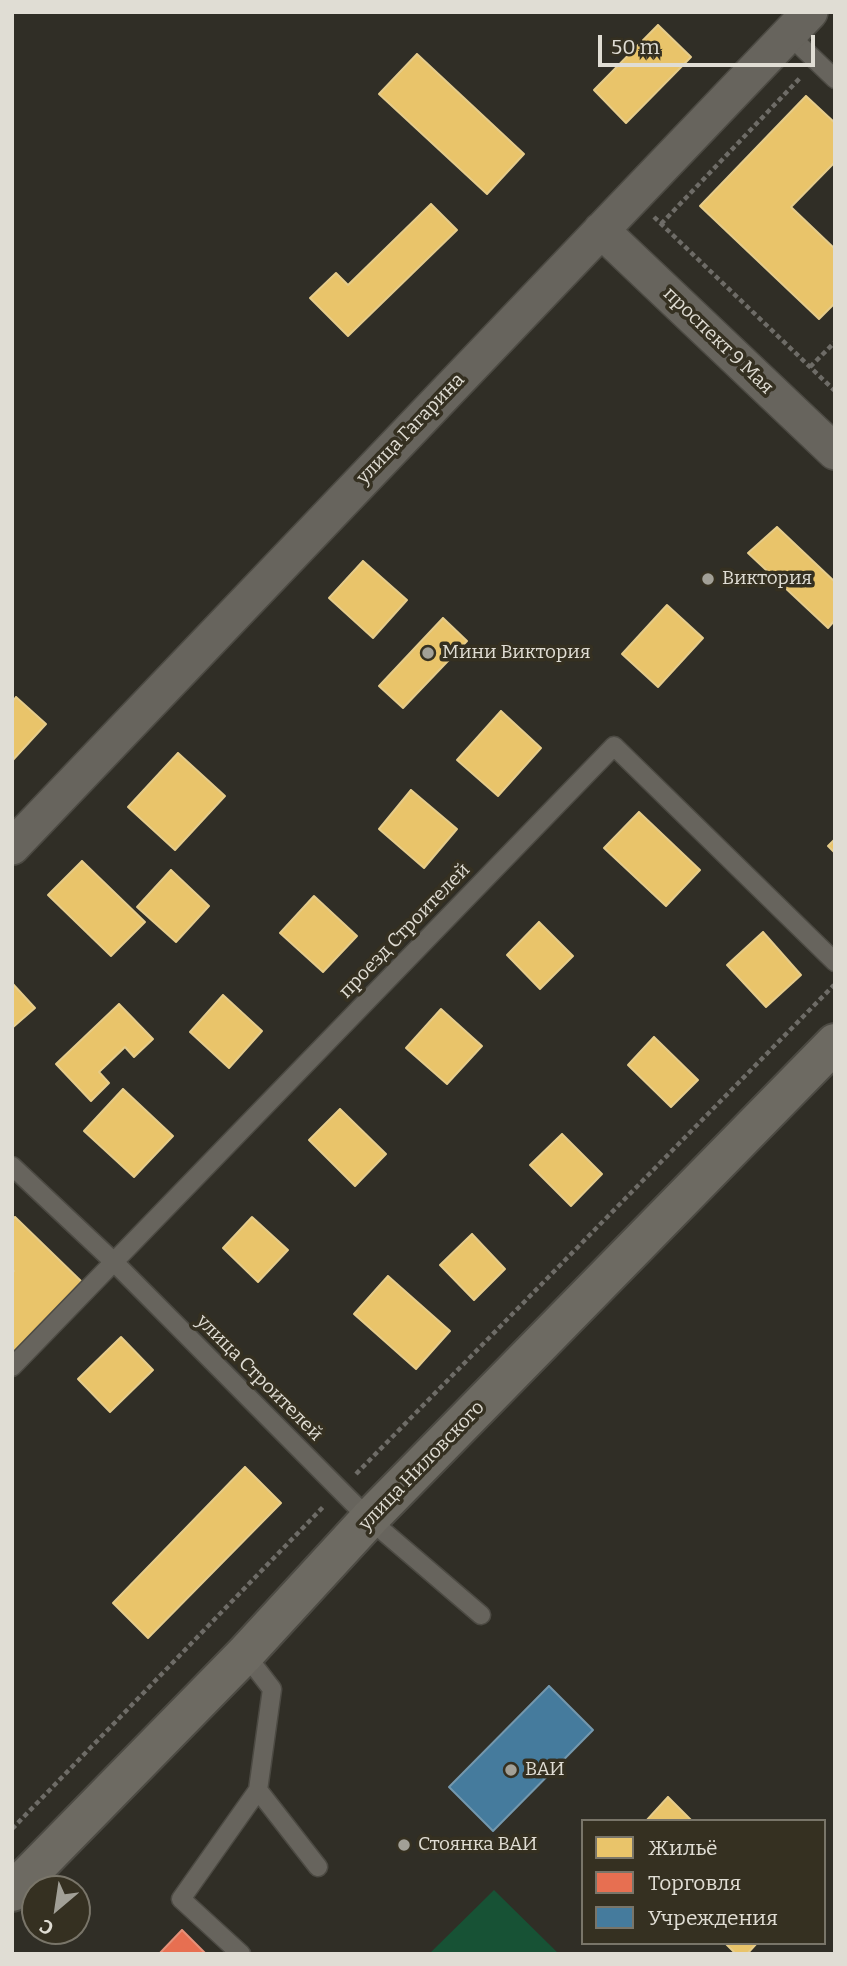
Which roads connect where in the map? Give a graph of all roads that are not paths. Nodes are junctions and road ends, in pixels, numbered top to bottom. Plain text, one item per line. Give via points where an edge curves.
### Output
1 (800, 23) edge
2 (835, 79) edge
3 (601, 230) junction
4 (835, 452) edge
5 (12, 847) edge
6 (835, 962) edge
7 (835, 1043) edge
8 (12, 1166) edge
9 (114, 1262) junction
10 (12, 1367) edge
11 (369, 1519) junction
12 (481, 1615) dead end
13 (244, 1654) junction
14 (258, 1790) junction
15 (318, 1867) dead end
16 (12, 1892) edge
17 (241, 1954) edge

1 - 2 lane via 817,61
1 - 3 street, улица Гагарина
3 - 4 street, проспект 9 Мая
3 - 5 street, улица Гагарина
6 - 9 lane, проезд Строителей via 614,746
7 - 11 street, улица Ниловского
8 - 9 lane, улица Строителей
9 - 10 lane, проезд Строителей
9 - 11 lane, улица Строителей
11 - 12 lane, улица Строителей
11 - 13 street, улица Ниловского
13 - 14 lane via 272,1689
13 - 16 street, улица Ниловского
14 - 15 lane
14 - 17 lane via 181,1899

